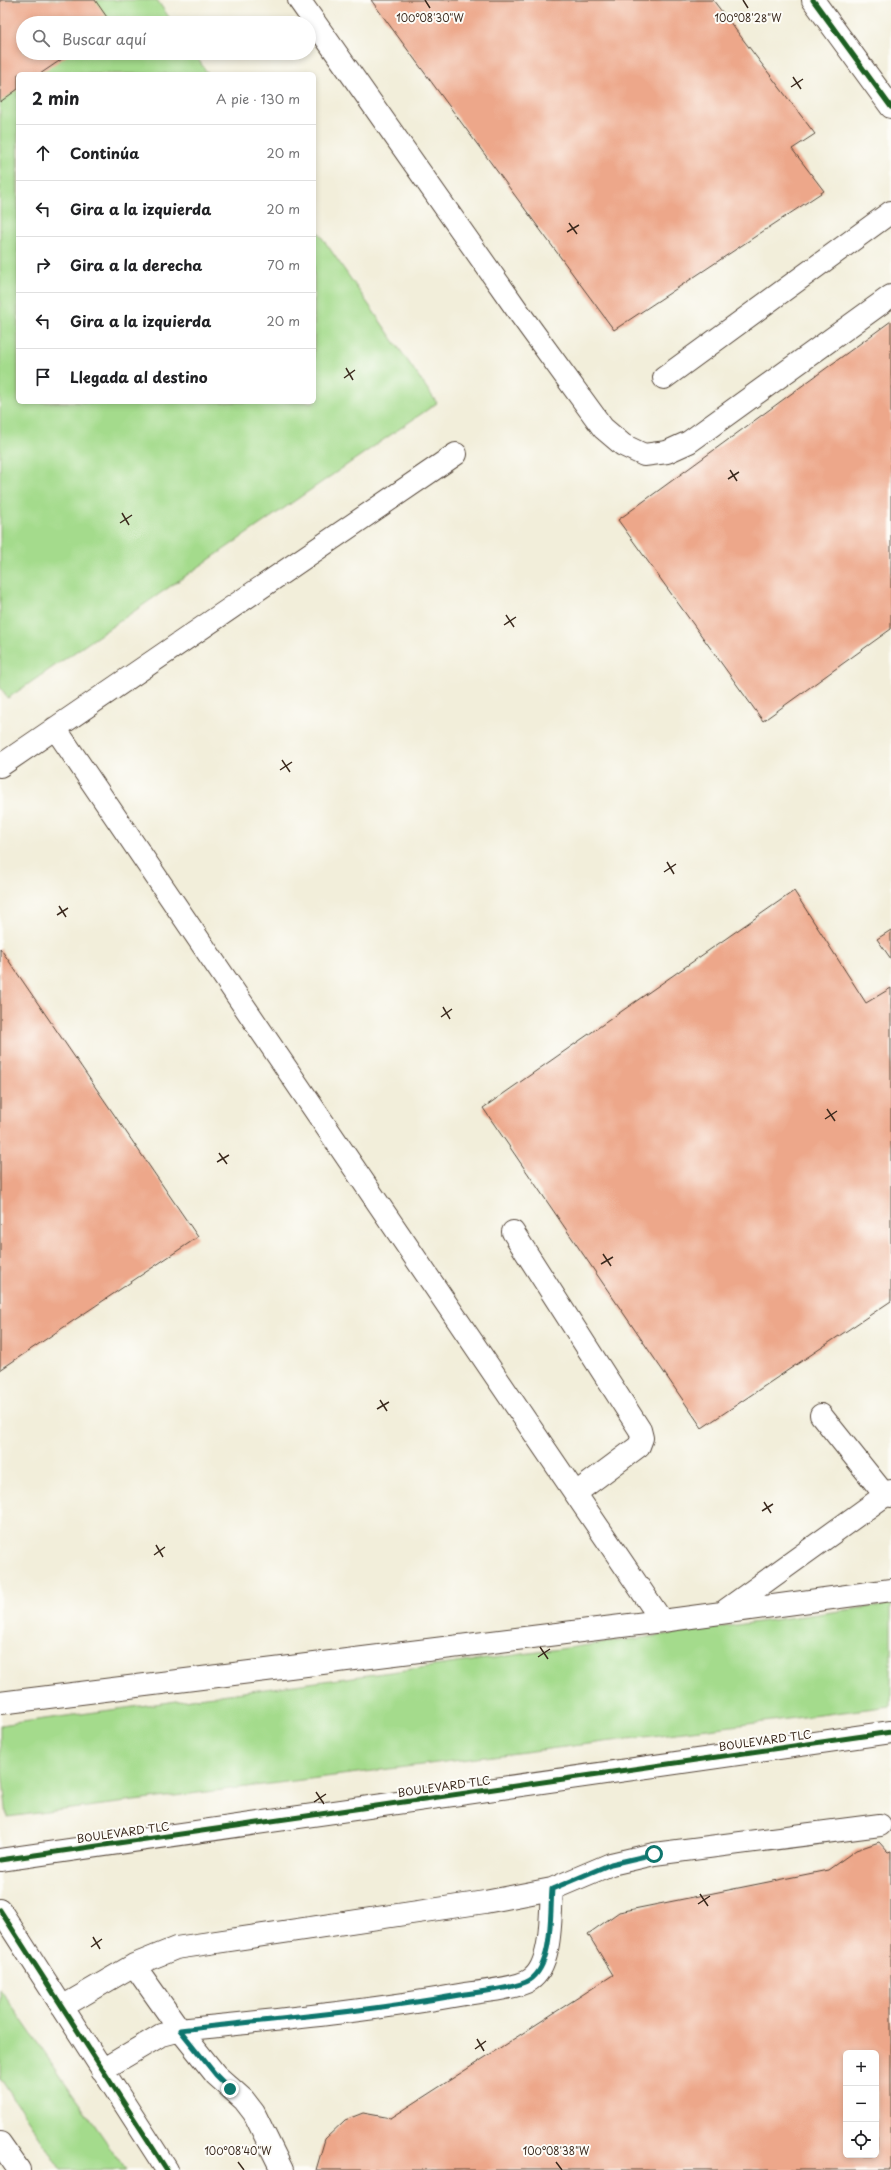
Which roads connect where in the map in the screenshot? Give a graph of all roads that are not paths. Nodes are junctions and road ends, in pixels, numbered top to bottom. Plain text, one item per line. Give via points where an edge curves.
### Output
1 (299, 0) edge
2 (813, 0) edge
3 (310, 16) edge
4 (316, 24) edge
5 (891, 107) edge
6 (891, 212) edge
7 (891, 296) edge
8 (664, 378) dead end
9 (456, 454) dead end
10 (55, 728) junction
11 (0, 766) edge
12 (513, 1232) dead end
13 (821, 1415) dead end
14 (576, 1493) junction
15 (889, 1494) edge
16 (891, 1590) edge
17 (724, 1612) junction
18 (662, 1621) junction
19 (0, 1703) edge
20 (891, 1732) edge
21 (880, 1825) dead end
22 (0, 1860) edge
23 (552, 1889) junction
24 (0, 1910) edge
25 (134, 1965) junction
26 (62, 2007) junction
27 (180, 2030) junction
28 (102, 2070) junction
29 (0, 2143) edge
30 (19, 2170) edge
31 (167, 2170) edge
32 (282, 2170) edge

1 - 3 street
2 - 5 street
4 - 7 street via 603,428 623,445 644,454 667,452 689,442
6 - 8 street
9 - 10 street
10 - 11 street
10 - 14 street
12 - 14 street via 640,1430 642,1438 639,1446
13 - 15 street
14 - 18 street
15 - 17 street
16 - 17 street
17 - 18 street
18 - 19 street
20 - 22 street, BOULEVARD TLC
21 - 23 street via 654,1854 611,1864
23 - 25 street via 485,1902 206,1942 176,1948
23 - 27 street via 546,1959 530,1980 503,1988 407,2004
24 - 26 street
25 - 26 street
25 - 27 street
26 - 28 street
27 - 28 street via 161,2035
27 - 32 street via 216,2075 244,2100 254,2113
28 - 31 street
29 - 30 street

